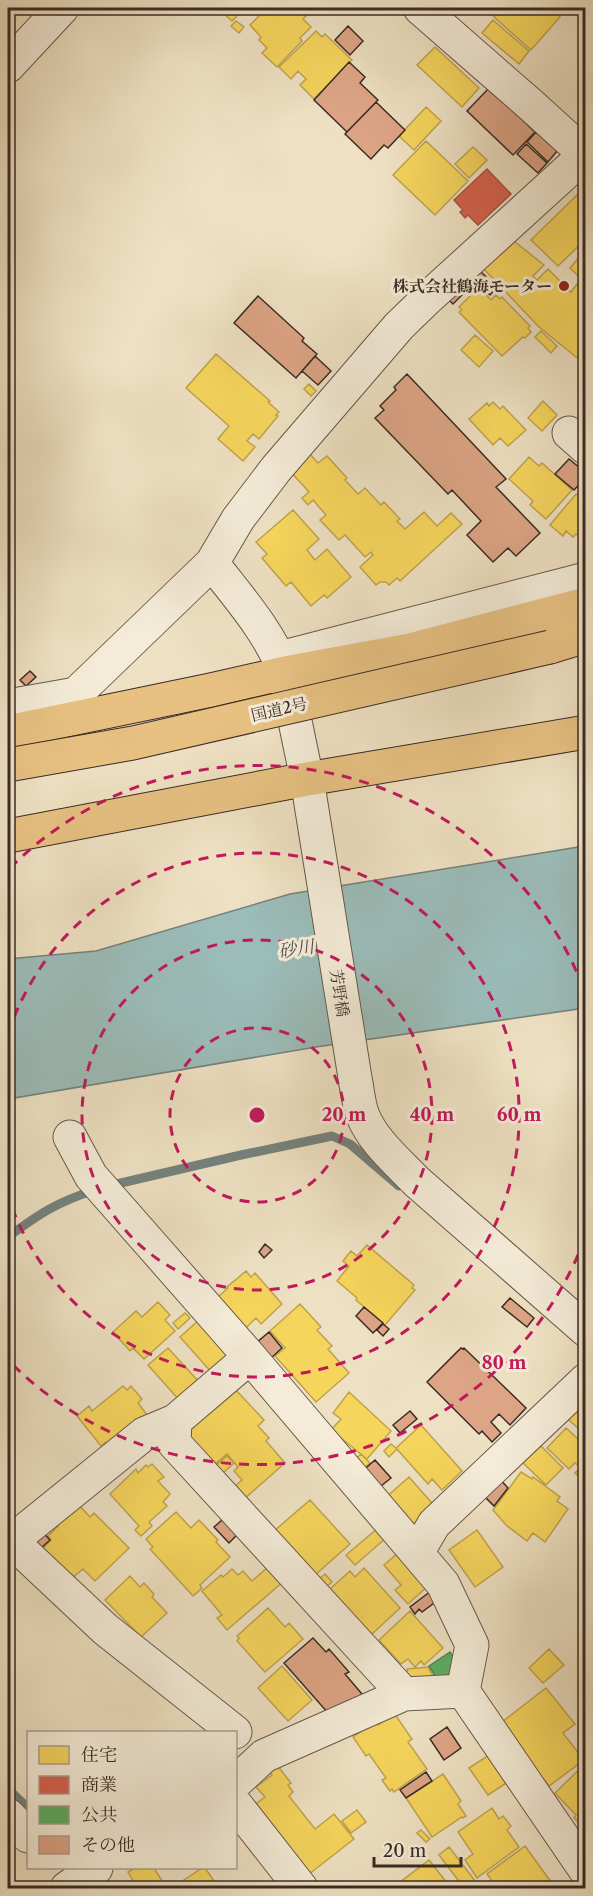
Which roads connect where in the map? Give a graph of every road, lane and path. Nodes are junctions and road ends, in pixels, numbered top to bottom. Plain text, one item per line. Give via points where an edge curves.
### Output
1 (62, 8) edge
2 (420, 8) edge
3 (8, 66) edge
4 (585, 155) edge
5 (212, 563) junction
6 (585, 612) edge
7 (282, 665) junction
8 (8, 706) edge
9 (8, 732) edge
10 (585, 732) edge
11 (8, 765) edge
12 (307, 779) junction
13 (8, 836) edge
14 (70, 1137) dead end
15 (585, 1330) edge
16 (250, 1357) junction
17 (585, 1380) edge
18 (175, 1421) junction
19 (417, 1553) junction
20 (463, 1691) junction
21 (404, 1694) junction
22 (232, 1731) edge
23 (237, 1735) edge
24 (264, 1756) junction
25 (237, 1781) edge
26 (237, 1806) edge
27 (8, 1815) edge
28 (27, 1835) edge
29 (585, 1872) edge
30 (301, 1888) edge
31 (568, 1888) edge

1 - 3 street
2 - 4 street
4 - 5 street via 399,326 276,469 238,519
5 - 7 street, 芳野橋 via 259,623
5 - 8 street via 76,694
6 - 7 highway via 410,650
6 - 11 highway, 国道2号, bridge via 550,647 133,743
7 - 9 highway via 211,690
7 - 12 street, 芳野橋
10 - 12 highway
12 - 13 highway
12 - 15 street, 芳野橋 via 353,1070 370,1131 416,1181
14 - 16 street via 100,1186
16 - 18 street
16 - 19 street
17 - 19 street via 434,1524
18 - 21 street via 174,1443
18 - 22 street via 144,1434 19,1534 21,1550 105,1629
19 - 20 street via 443,1584 472,1645
20 - 21 street
20 - 29 street
21 - 24 street
23 - 24 street
24 - 25 street
26 - 30 street
27 - 28 street
29 - 31 street

